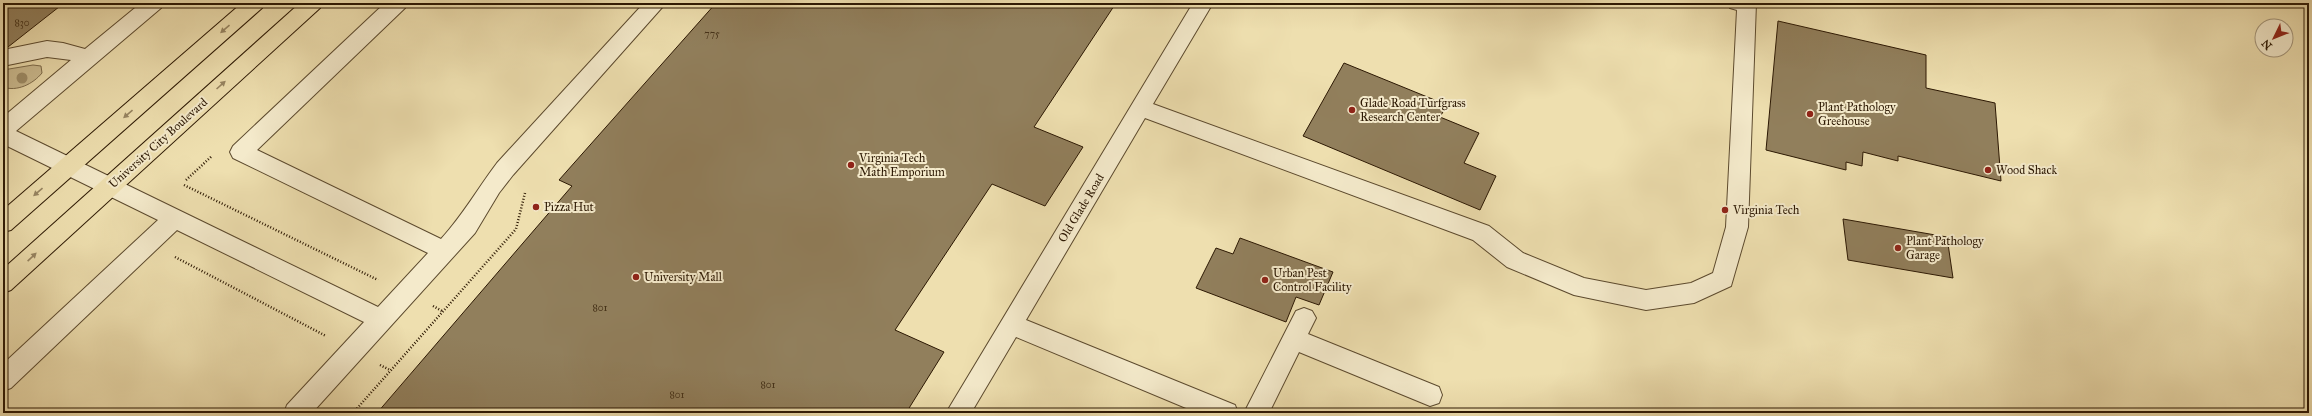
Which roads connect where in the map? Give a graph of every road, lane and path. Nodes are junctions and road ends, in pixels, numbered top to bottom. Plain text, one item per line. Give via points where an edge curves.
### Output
1 (154, 3) edge
2 (255, 3) edge
3 (313, 3) edge
4 (398, 3) edge
5 (656, 3) edge
6 (1203, 3) edge
7 (1737, 3) edge
8 (3, 58) edge
9 (88, 58) junction
10 (1141, 108) junction
11 (3, 129) edge
12 (3, 134) edge
13 (67, 166) junction
14 (184, 185) dead end
15 (110, 186) junction
16 (526, 187) dead end
17 (174, 218) junction
18 (3, 223) edge
19 (445, 252) junction
20 (169, 254) dead end
21 (3, 283) edge
22 (408, 293) junction
23 (442, 312) junction
24 (1304, 318) dead end
25 (382, 320) junction
26 (1011, 324) junction
27 (1293, 339) junction
28 (353, 350) junction
29 (390, 370) junction
30 (3, 380) edge
31 (1430, 395) dead end
32 (296, 413) edge
33 (353, 413) edge
34 (958, 413) edge
35 (1226, 413) edge
36 (1256, 413) edge

1 - 9 street
2 -> 13 main road
15 -> 3 main road, University City Boulevard
4 - 19 street via 241,152
5 - 19 street via 505,169 467,226
6 - 10 street, Old Glade Road
7 - 10 street via 1747,5 1736,227 1723,278 1694,293 1646,300 1582,288 1515,260 1481,233
8 - 9 street via 46,49 73,52
9 - 11 street
10 - 26 street, Old Glade Road
12 - 13 street
13 - 15 street
13 -> 18 main road
14 - 22 path via 366,275
15 - 17 street
21 -> 15 main road, University City Boulevard
16 - 23 path via 516,229
17 - 25 street
17 - 30 street
19 - 22 street
20 - 28 path
22 - 23 path
22 - 25 street
23 - 29 path
24 - 27 street
25 - 28 street
26 - 34 street, Old Glade Road
26 - 35 street
27 - 31 street
27 - 36 street
28 - 29 path
28 - 32 street
29 - 33 path

